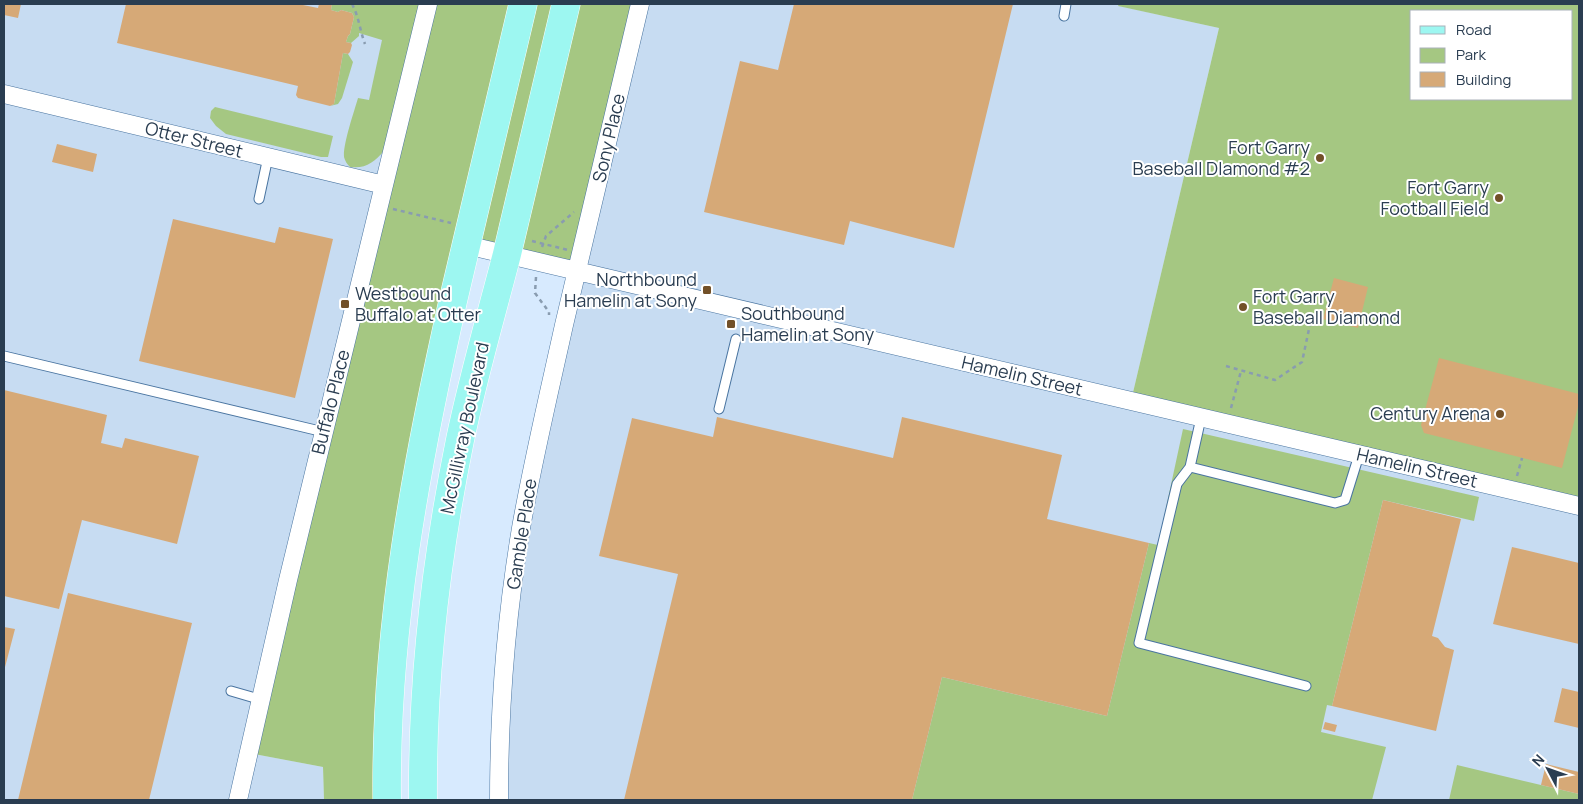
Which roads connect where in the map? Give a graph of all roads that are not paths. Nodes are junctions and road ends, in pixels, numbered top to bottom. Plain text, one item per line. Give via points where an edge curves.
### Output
1 (428, 4) edge
2 (523, 4) edge
3 (566, 4) edge
4 (640, 4) edge
5 (1066, 4) edge
6 (1064, 16) dead end
7 (4, 94) edge
8 (268, 157) junction
9 (384, 186) junction
10 (259, 199) dead end
11 (460, 234) junction
12 (516, 247) junction
13 (577, 272) junction
14 (736, 339) dead end
15 (4, 356) edge
16 (719, 409) dead end
17 (1201, 418) junction
18 (324, 432) junction
19 (1359, 454) junction
20 (1190, 467) junction
21 (1579, 506) edge
22 (1306, 686) dead end
23 (231, 692) dead end
24 (262, 700) junction
25 (238, 800) edge
26 (387, 800) edge
27 (423, 800) edge
28 (499, 800) edge

1 - 9 street, Buffalo Place
2 - 11 main road, McGillivray Boulevard
3 - 12 main road, McGillivray Boulevard
4 - 13 street, Sony Place
5 - 6 lane
7 - 8 street, Otter Street
8 - 9 street, Otter Street
8 - 10 lane
9 - 18 street, Buffalo Place
11 - 12 street, Hamelin Street
11 - 26 main road, McGillivray Boulevard via 397,602
12 - 13 street, Hamelin Street
12 - 27 main road, McGillivray Boulevard via 482,346 462,431 446,522 431,633
13 - 17 street, Hamelin Street
13 - 28 street, Gamble Place via 521,528 504,673
14 - 16 lane
15 - 18 lane
17 - 19 street, Hamelin Street
17 - 20 lane
18 - 24 street, Buffalo Place
19 - 20 lane via 1345,500 1336,503
19 - 21 street, Hamelin Street
20 - 22 lane via 1177,484 1139,642
23 - 24 lane
24 - 25 street, Buffalo Place

